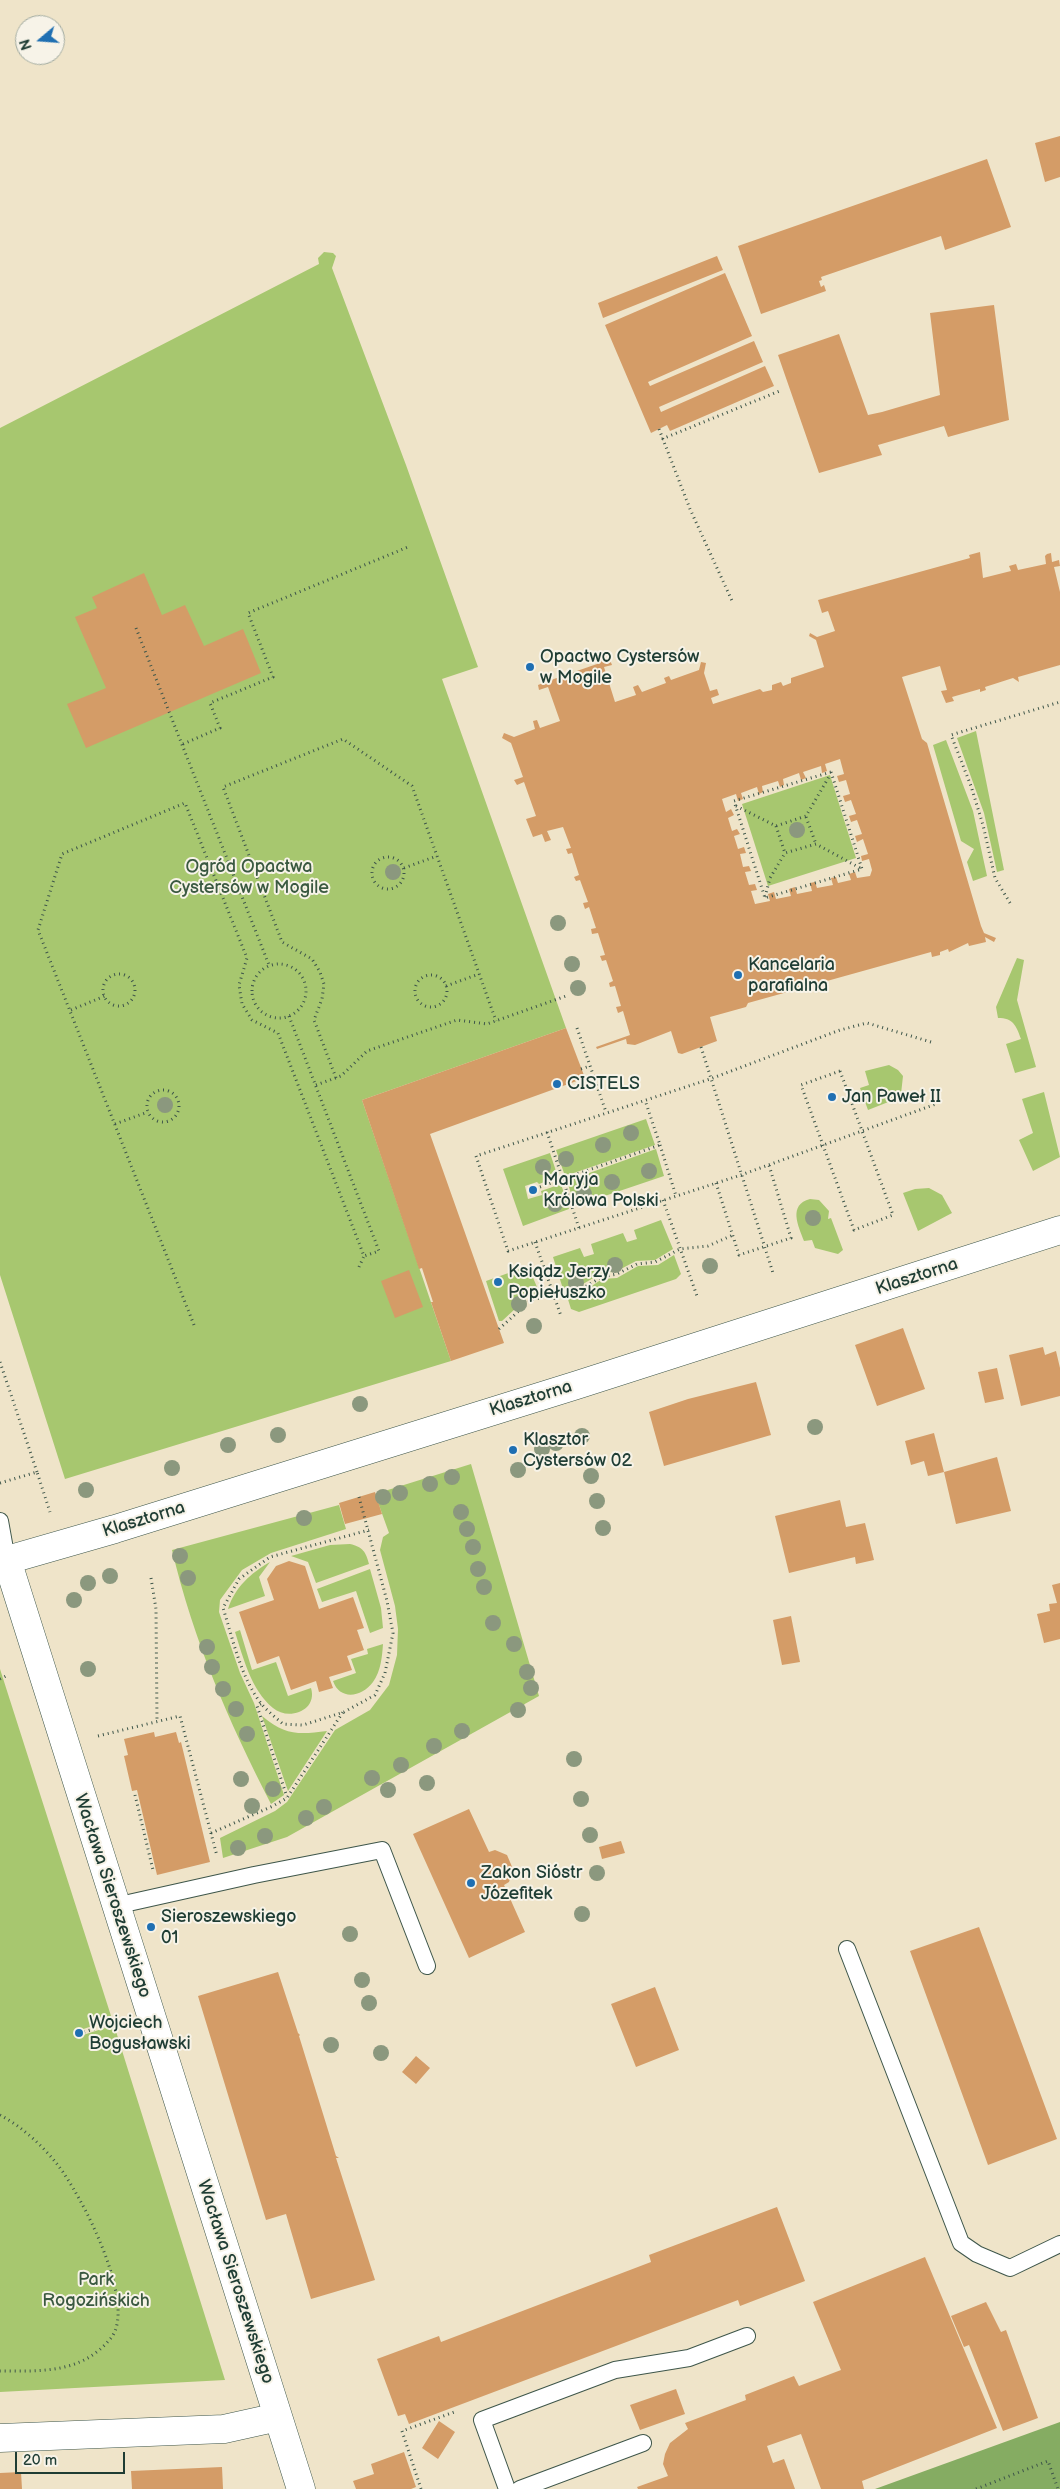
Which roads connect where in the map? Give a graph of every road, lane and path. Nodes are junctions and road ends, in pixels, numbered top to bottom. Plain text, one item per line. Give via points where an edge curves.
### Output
1 (782, 390) dead end
2 (659, 429) dead end
3 (662, 439) junction
4 (408, 547) dead end
5 (733, 604) dead end
6 (136, 628) dead end
7 (1060, 702) edge
8 (183, 744) junction
9 (830, 775) dead end
10 (736, 806) junction
11 (806, 816) junction
12 (776, 826) junction
13 (816, 844) junction
14 (785, 853) junction
15 (437, 856) junction
16 (404, 868) junction
17 (862, 869) junction
18 (765, 898) junction
19 (1010, 903) dead end
20 (269, 966) junction
21 (479, 974) junction
22 (446, 986) junction
23 (105, 996) junction
24 (566, 996) dead end
25 (71, 1010) junction
26 (290, 1016) junction
27 (496, 1021) junction
28 (578, 1028) dead end
29 (931, 1042) dead end
30 (700, 1047) dead end
31 (590, 1066) junction
32 (581, 1069) dead end
33 (336, 1078) junction
34 (710, 1079) junction
35 (316, 1085) junction
36 (645, 1100) junction
37 (936, 1104) dead end
38 (148, 1112) junction
39 (606, 1112) junction
40 (115, 1124) junction
41 (862, 1130) junction
42 (547, 1132) junction
43 (822, 1144) junction
44 (660, 1145) junction
45 (769, 1165) junction
46 (741, 1175) junction
47 (562, 1180) junction
48 (716, 1183) junction
49 (540, 1187) dead end
50 (676, 1196) junction
51 (662, 1200) junction
52 (579, 1228) junction
53 (1060, 1230) edge
54 (732, 1235) junction
55 (535, 1242) junction
56 (764, 1247) junction
57 (680, 1249) junction
58 (364, 1256) junction
59 (359, 1267) dead end
60 (773, 1273) dead end
61 (553, 1295) junction
62 (697, 1296) dead end
63 (561, 1316) dead end
64 (194, 1325) dead end
65 (499, 1329) dead end
66 (0, 1362) edge
67 (37, 1472) junction
68 (0, 1483) edge
69 (357, 1492) dead end
70 (50, 1512) dead end
71 (0, 1521) edge
72 (369, 1530) junction
73 (3, 1561) edge
74 (151, 1578) dead end
75 (261, 1704) junction
76 (344, 1712) junction
77 (157, 1722) junction
78 (98, 1737) dead end
79 (135, 1795) dead end
80 (287, 1798) junction
81 (211, 1833) junction
82 (218, 1857) dead end
83 (154, 1871) dead end
84 (115, 1906) junction
85 (847, 1949) dead end
86 (426, 1966) dead end
87 (114, 2022) dead end
88 (84, 2032) dead end
89 (0, 2115) edge
90 (1060, 2244) edge
91 (748, 2336) dead end
92 (0, 2371) edge
93 (278, 2417) junction
94 (482, 2420) junction
95 (0, 2438) edge
96 (643, 2443) dead end
97 (301, 2489) edge
98 (421, 2489) edge
99 (507, 2489) edge
100 (520, 2489) edge
101 (976, 2489) edge
102 (1058, 2489) edge

1 - 3 path
2 - 3 path
3 - 5 path
4 - 8 path via 248,612 273,677 210,703 220,728
6 - 8 path
7 - 19 path via 951,735 971,786 995,878
8 - 20 path
9 - 11 path
10 - 12 path
10 - 17 path via 734,801 831,772
10 - 18 path
11 - 12 path
11 - 13 path
12 - 14 path
13 - 14 path
13 - 17 path
14 - 18 path via 770,878
15 - 16 path
15 - 21 path
15 - 33 path via 412,786 343,739 223,787 282,942 312,959 320,972 324,984 314,1020
16 - 16 path via 394,858 380,860 374,867 374,882 382,889 398,887 404,878
17 - 18 path
20 - 26 path via 262,970 253,984 254,1001 265,1014 282,1018
20 - 26 path via 278,963 288,965 302,976 306,994 304,1003
21 - 22 path
21 - 27 path
22 - 22 path via 438,976 428,975 416,984 415,994 420,1003 437,1006 445,999
23 - 23 path via 114,1005 124,1006 135,995 135,985 125,974 115,974 105,984
23 - 25 path
24 - 27 path
25 - 40 path
25 - 58 path via 38,930 62,854 186,803 247,958 239,985 242,1004 252,1020 278,1033
26 - 35 path
27 - 33 path via 487,1024 457,1020 367,1051
28 - 31 path
29 - 34 path via 867,1023
30 - 34 path
31 - 32 path
31 - 39 path
33 - 35 path
34 - 36 path
34 - 46 path
35 - 58 path via 379,1250
36 - 39 path
36 - 44 path
37 - 41 path
38 - 38 path via 157,1121 172,1119 178,1111 176,1096 168,1090 154,1092 148,1099
38 - 40 path
39 - 42 path
40 - 64 path
41 - 43 path
41 - 43 path via 840,1070 801,1085
41 - 43 path via 893,1216 854,1230
42 - 47 path
42 - 55 path via 476,1156 508,1251
43 - 45 path
44 - 47 path
44 - 50 path
45 - 46 path
45 - 56 path via 791,1238
46 - 48 path
46 - 56 path
47 - 49 path
47 - 52 path
48 - 50 path
48 - 54 path
50 - 51 path
51 - 52 path
51 - 57 path
52 - 55 path
53 - 73 street, Klasztorna via 596,1379
54 - 56 path via 739,1255
54 - 57 path via 708,1246
55 - 61 path
56 - 60 path
57 - 61 path via 655,1262 637,1264 583,1288
57 - 62 path
58 - 59 path
61 - 63 path
61 - 65 path via 531,1300
66 - 67 path
67 - 68 path
67 - 70 path
69 - 72 path
71 - 73 lane
72 - 75 path via 270,1557 239,1579 223,1608 245,1675
72 - 76 path via 393,1633 391,1651 375,1695
73 - 84 street, Wacława Sieroszewskiego
74 - 77 path via 156,1609
75 - 76 path via 283,1724 303,1724
75 - 80 path via 257,1706
76 - 80 path
77 - 78 path
77 - 81 path via 180,1716
79 - 83 path
80 - 81 path
81 - 82 path
84 - 86 lane via 382,1850
84 - 93 street, Wacława Sieroszewskiego
85 - 90 lane via 961,2243 977,2254 1010,2268
87 - 88 path
89 - 92 path via 20,2128 56,2163 81,2200 108,2267 119,2318 111,2338 82,2362 52,2371
91 - 94 lane via 689,2358 614,2370
93 - 95 street via 224,2429
93 - 97 street, Wacława Sieroszewskiego
94 - 98 path via 476,2404 402,2431
94 - 99 lane
96 - 100 lane
101 - 102 path via 1048,2460

